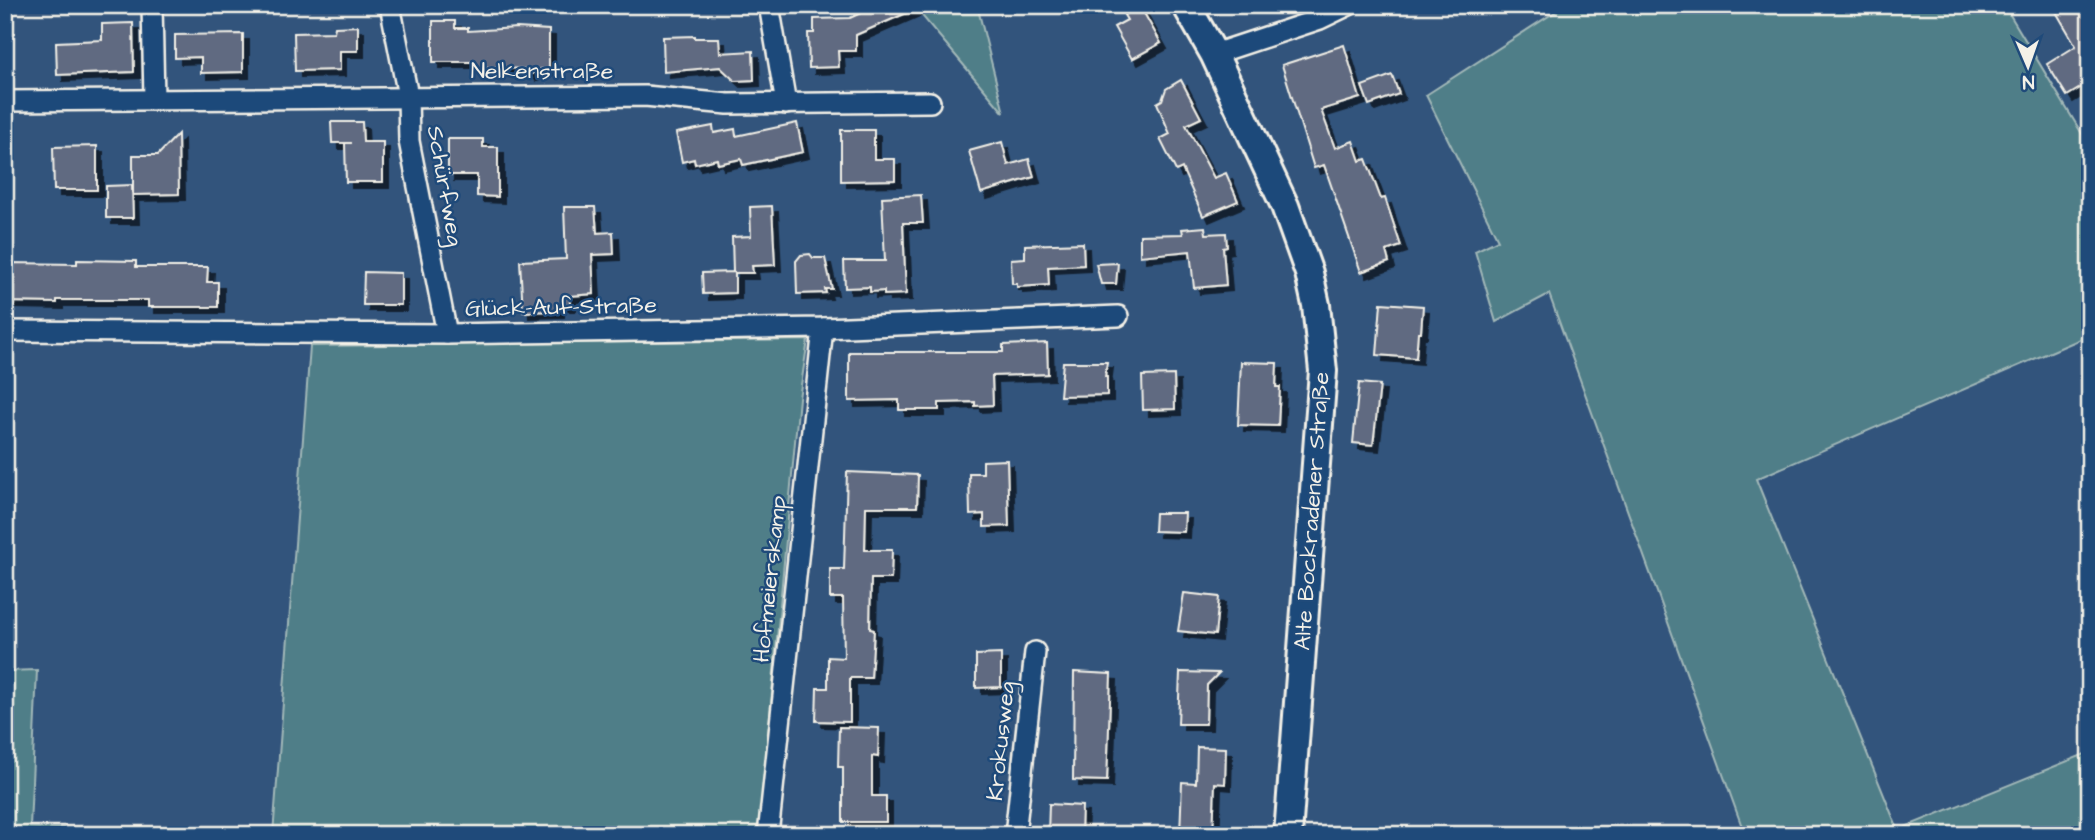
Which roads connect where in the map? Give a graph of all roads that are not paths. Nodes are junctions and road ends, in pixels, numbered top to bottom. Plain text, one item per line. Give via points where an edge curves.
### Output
1 (152, 5) edge
2 (390, 5) edge
3 (769, 5) edge
4 (1186, 5) edge
5 (1349, 5) edge
6 (1214, 54) junction
7 (408, 96) junction
8 (153, 99) junction
9 (5, 101) edge
10 (930, 103) dead end
11 (786, 104) junction
12 (1118, 316) dead end
13 (823, 328) junction
14 (5, 331) edge
15 (447, 334) junction
16 (1035, 652) dead end
17 (768, 835) edge
18 (1015, 835) edge
19 (1288, 835) edge

1 - 8 street
2 - 7 street, Schürfweg
3 - 11 street
4 - 6 street, Alte Bockradener Straße
5 - 6 street
6 - 19 street, Alte Bockradener Straße via 1285,206 1305,262 1316,305 1323,371
7 - 8 street, Nelkenstraße
7 - 11 street, Nelkenstraße via 645,96
7 - 15 street, Schürfweg via 409,141
8 - 9 street, Nelkenstraße
10 - 11 street, Nelkenstraße
12 - 13 street, Glück-Auf-Straße
13 - 15 street, Glück-Auf-Straße
13 - 17 street, Hofmeierskamp
14 - 15 street, Glück-Auf-Straße
16 - 18 street, Krokusweg

